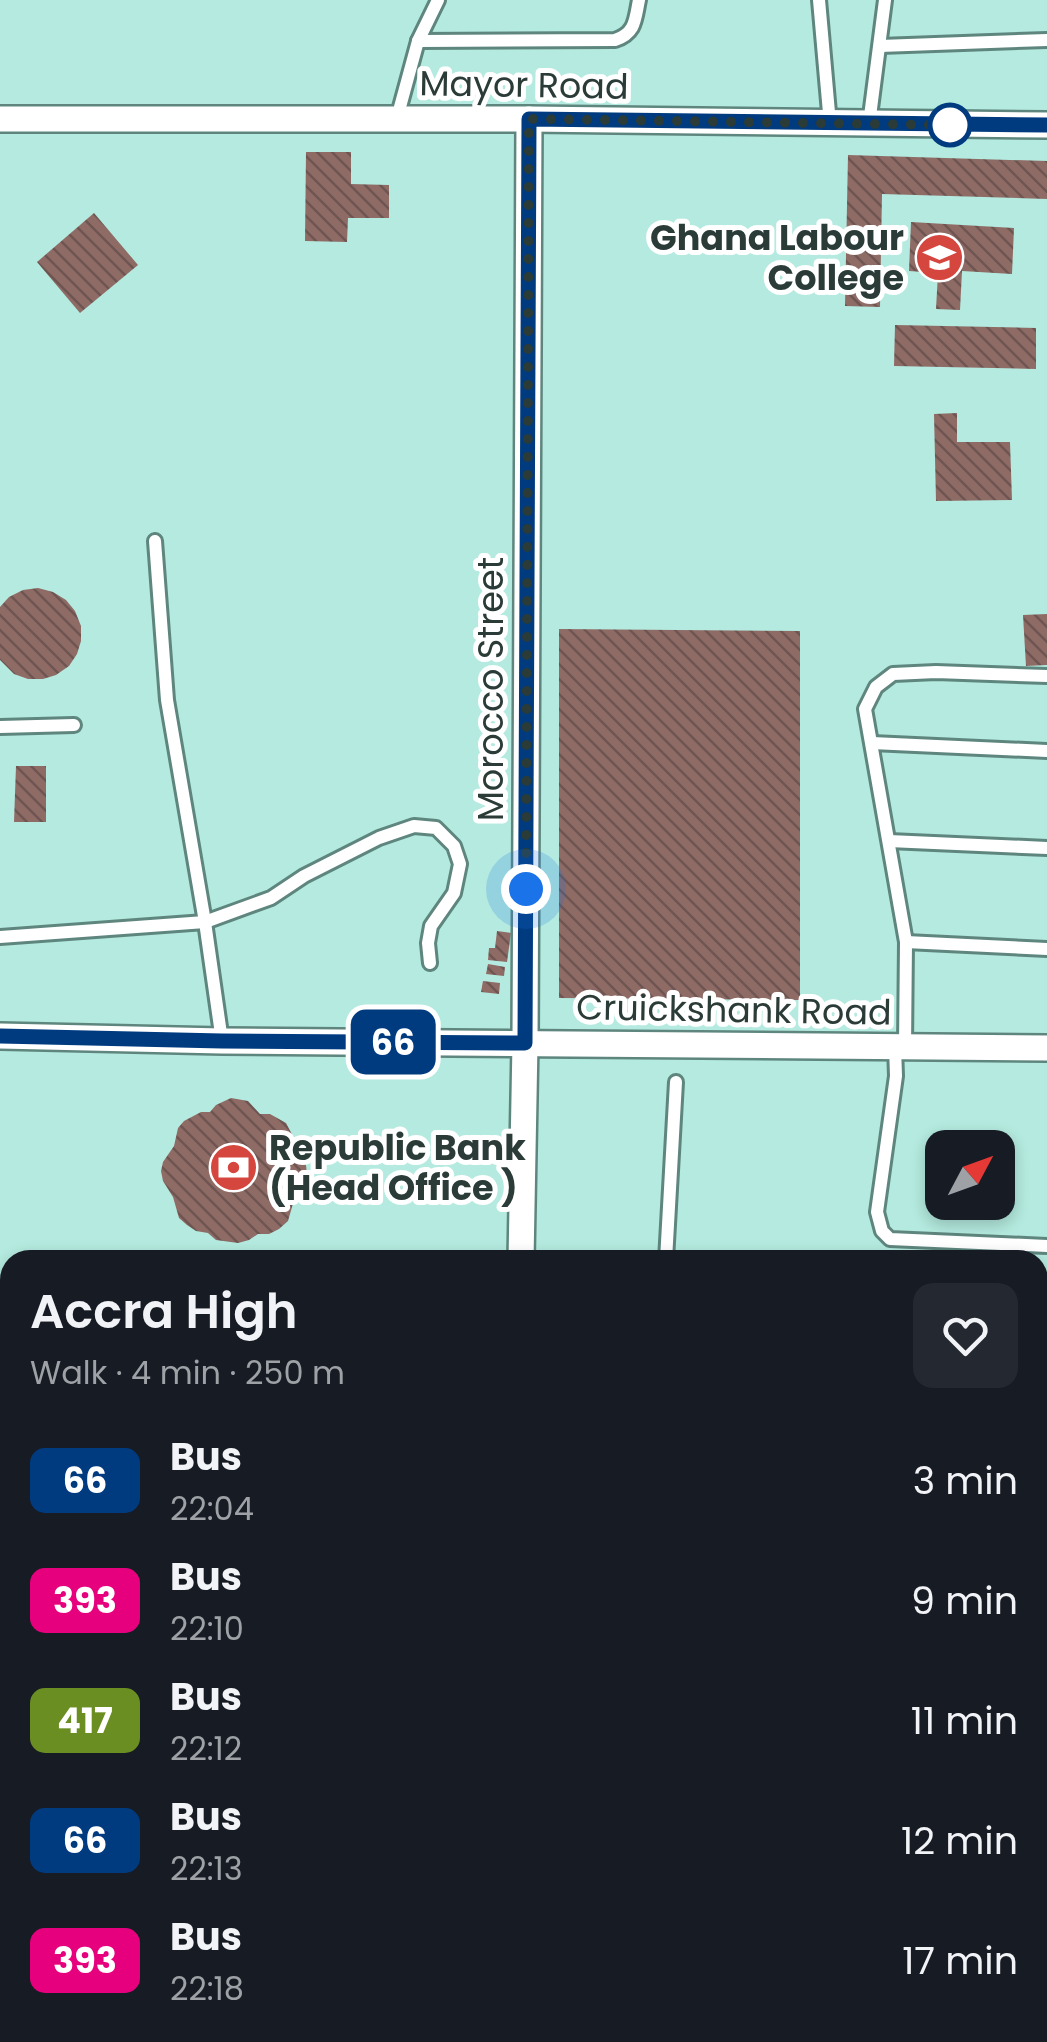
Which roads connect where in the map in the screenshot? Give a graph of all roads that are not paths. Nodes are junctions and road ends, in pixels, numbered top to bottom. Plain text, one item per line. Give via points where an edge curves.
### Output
1 (438, 0) edge
2 (639, 0) edge
3 (819, 0) edge
4 (884, 0) edge
5 (1047, 40) edge
6 (418, 41) junction
7 (880, 46) junction
8 (397, 118) junction
9 (0, 119) edge
10 (529, 119) junction
11 (830, 124) junction
12 (869, 124) junction
13 (1047, 125) edge
14 (155, 542) dead end
15 (1047, 676) edge
16 (74, 725) dead end
17 (0, 727) edge
18 (872, 743) junction
19 (1047, 751) edge
20 (889, 841) junction
21 (1047, 848) edge
22 (206, 922) junction
23 (0, 937) edge
24 (906, 942) junction
25 (1047, 949) edge
26 (430, 963) dead end
27 (0, 1036) edge
28 (222, 1041) junction
29 (525, 1043) junction
30 (900, 1047) junction
31 (1047, 1048) edge
32 (676, 1082) dead end
33 (1047, 1246) edge
34 (522, 1250) edge
35 (667, 1250) edge

1 - 6 lane
2 - 6 lane via 634,28 615,40
3 - 11 lane
4 - 7 lane
5 - 7 lane
6 - 8 lane
7 - 12 lane
8 - 9 street, Mayor Road
8 - 10 street, Mayor Road
10 - 11 street, Mayor Road
10 - 29 street, Morocco Street
11 - 12 street, Mayor Road
12 - 13 street, Mayor Road
14 - 22 lane via 167,700
15 - 18 lane via 893,674 876,687 865,709
16 - 17 lane
18 - 19 lane
18 - 20 lane
20 - 21 lane
20 - 24 lane
22 - 23 lane
22 - 26 lane via 271,898 380,838 414,826 436,828 460,864 454,893 431,926
22 - 28 lane
24 - 25 lane
24 - 30 lane
27 - 28 street, Cruickshank Road
28 - 29 street, Cruickshank Road
29 - 30 street, Cruickshank Road
29 - 34 street, Morocco Street
30 - 31 street, Cruickshank Road
30 - 33 lane via 877,1212 882,1231 890,1239
32 - 35 lane

